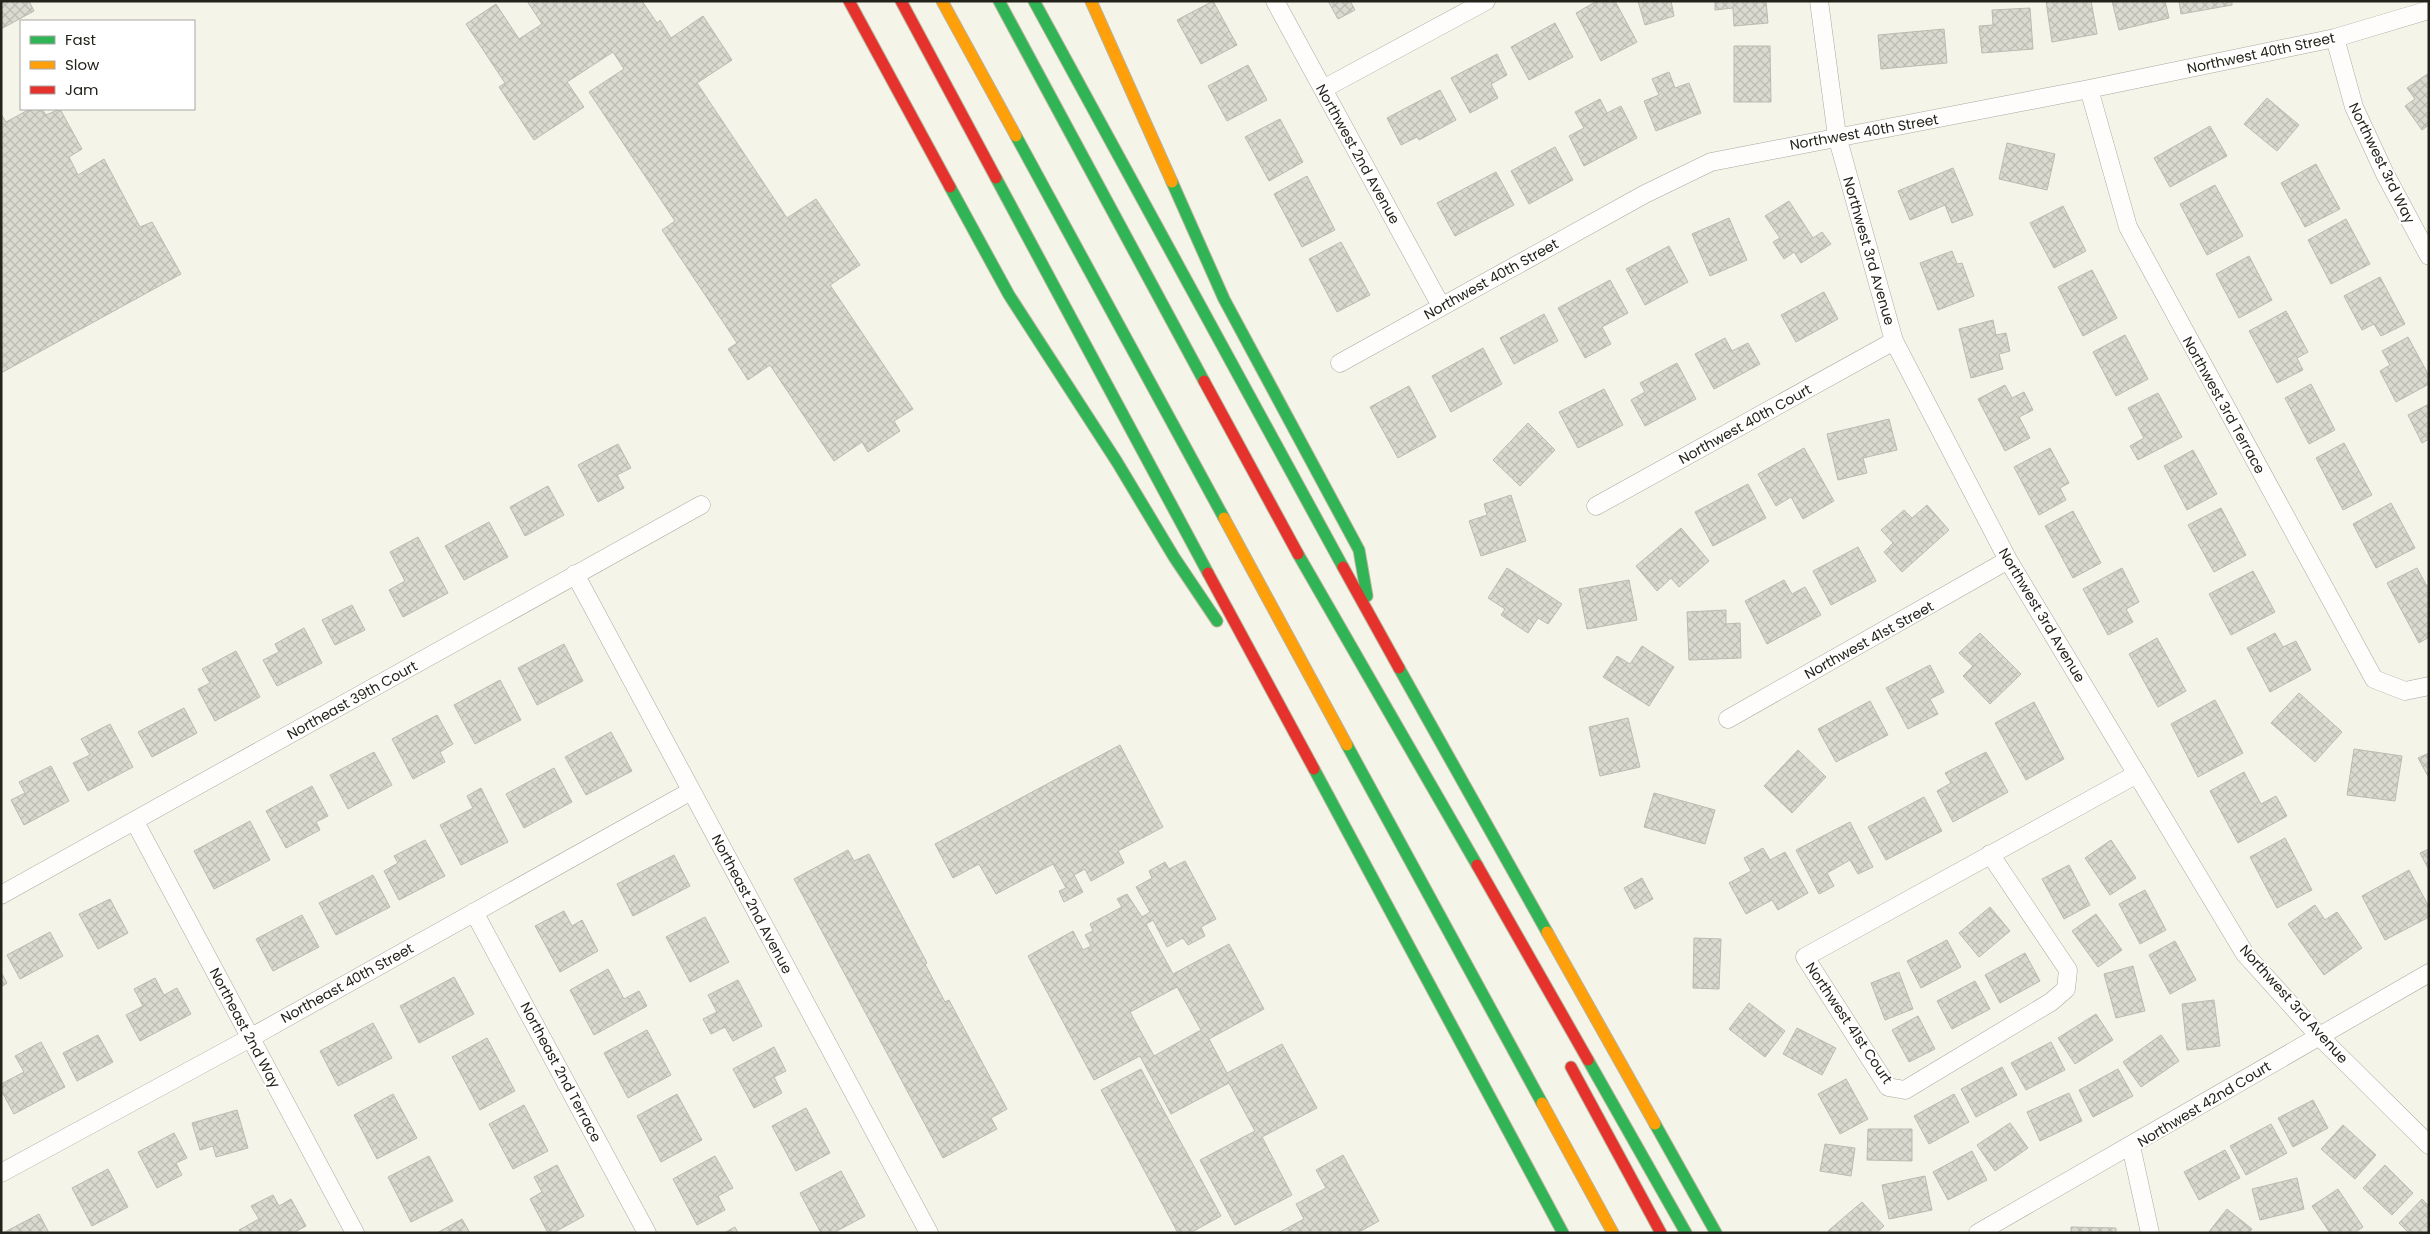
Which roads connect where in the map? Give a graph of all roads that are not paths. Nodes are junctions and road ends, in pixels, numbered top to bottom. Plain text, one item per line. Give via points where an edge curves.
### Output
1 (849, 1) edge
2 (901, 1) edge
3 (942, 1) edge
4 (998, 1) edge
5 (1034, 1) edge
6 (1091, 1) edge
7 (1275, 1) edge
8 (1486, 1) edge
9 (1819, 1) edge
10 (2429, 10) edge
11 (2335, 38) junction
12 (1323, 89) junction
13 (2089, 89) junction
14 (1837, 136) junction
15 (2429, 256) edge
16 (1441, 306) junction
17 (1894, 341) junction
18 (1340, 363) dead end
19 (701, 505) dead end
20 (1596, 506) dead end
21 (2008, 560) junction
22 (575, 574) junction
23 (1321, 596) junction
24 (1372, 620) junction
25 (2429, 686) edge
26 (1728, 719) dead end
27 (1305, 752) junction
28 (2137, 774) junction
29 (691, 791) junction
30 (1436, 818) dead end
31 (135, 822) junction
32 (1990, 854) junction
33 (1, 895) edge
34 (474, 912) junction
35 (2429, 973) edge
36 (2320, 1036) junction
37 (250, 1038) junction
38 (1564, 1054) dead end
39 (2429, 1145) edge
40 (2131, 1146) junction
41 (1, 1173) edge
42 (356, 1233) edge
43 (647, 1233) edge
44 (929, 1233) edge
45 (1563, 1233) edge
46 (1613, 1233) edge
47 (1661, 1233) edge
48 (1686, 1233) edge
49 (1716, 1233) edge
50 (1978, 1233) edge
51 (2150, 1233) edge

1 - 27 highway via 1009,295 1174,557
2 - 27 highway
3 - 46 highway
4 - 23 highway
5 - 24 highway
6 - 24 highway via 1224,299 1359,550
7 - 12 street, Northwest 2nd Avenue
8 - 12 street
9 - 14 street, Northwest 3rd Avenue
10 - 11 street, Northwest 40th Street
11 - 13 street, Northwest 40th Street
11 - 15 street, Northwest 3rd Way via 2354,106 2385,174
12 - 16 street, Northwest 2nd Avenue
13 - 14 street, Northwest 40th Street
13 - 25 street, Northwest 3rd Terrace via 2128,227 2374,679 2405,691
14 - 16 street, Northwest 40th Street via 1711,162 1645,194
14 - 17 street, Northwest 3rd Avenue
16 - 18 street, Northwest 40th Street
17 - 20 street, Northwest 40th Court
17 - 21 street, Northwest 3rd Avenue
19 - 22 street, Northeast 39th Court
21 - 26 street, Northwest 41st Street
21 - 28 street, Northwest 3rd Avenue
22 - 29 street, Northeast 2nd Avenue
22 - 31 street, Northeast 39th Court
23 - 30 highway
23 - 48 highway
24 - 49 highway
27 - 45 highway
28 - 32 street, Northwest 41st Court
28 - 36 street, Northwest 3rd Avenue via 2245,954
29 - 34 street, Northeast 40th Street
29 - 44 street, Northeast 2nd Avenue
31 - 33 street, Northeast 39th Court
31 - 37 street, Northeast 2nd Way
32 - 32 street, Northwest 41st Court via 2068,970 2066,989 2051,1002 1905,1090 1888,1087 1805,957
34 - 37 street, Northeast 40th Street
34 - 43 street, Northeast 2nd Terrace
35 - 36 street, Northwest 42nd Court
36 - 39 street, Northwest 3rd Avenue
36 - 40 street, Northwest 42nd Court
37 - 41 street, Northeast 40th Street
37 - 42 street, Northeast 2nd Way
38 - 47 highway
40 - 50 street, Northwest 42nd Court
40 - 51 street

